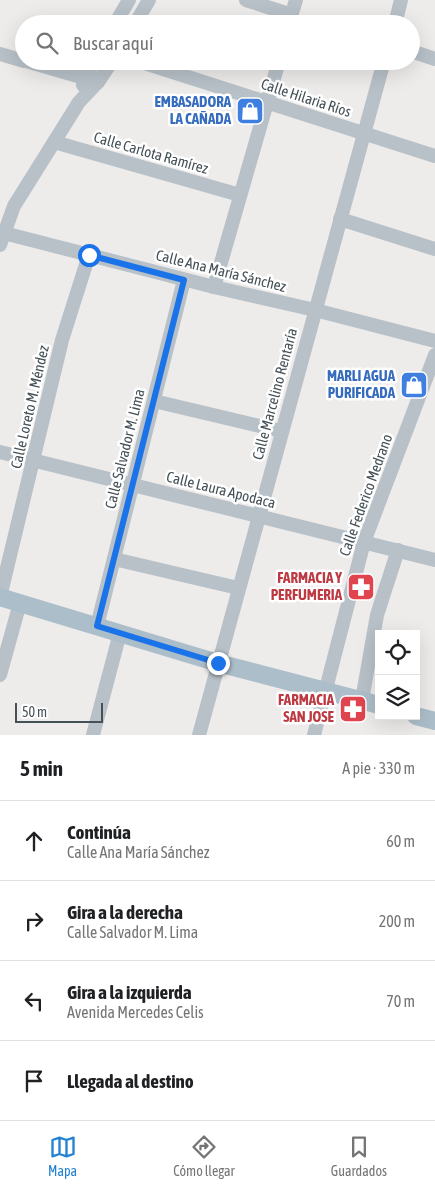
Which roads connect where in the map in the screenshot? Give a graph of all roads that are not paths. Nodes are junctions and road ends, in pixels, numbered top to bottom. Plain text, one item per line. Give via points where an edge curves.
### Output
1 (129, 0) edge
2 (149, 0) edge
3 (246, 0) edge
4 (296, 0) edge
5 (401, 0) edge
6 (120, 15) edge
7 (140, 15) edge
8 (282, 15) edge
9 (292, 15) edge
10 (397, 15) edge
11 (0, 54) edge
12 (420, 54) edge
13 (15, 58) edge
14 (435, 59) edge
15 (57, 70) edge
16 (93, 70) edge
17 (103, 70) edge
18 (166, 70) edge
19 (276, 70) edge
20 (382, 70) edge
21 (92, 80) junction
22 (267, 103) junction
23 (364, 134) junction
24 (54, 142) junction
25 (435, 156) edge
26 (240, 196) junction
27 (340, 219) junction
28 (1, 237) edge
29 (435, 249) edge
30 (89, 255) junction
31 (184, 280) junction
32 (214, 287) junction
33 (314, 310) junction
34 (435, 341) edge
35 (435, 355) edge
36 (154, 401) junction
37 (281, 431) junction
38 (0, 452) edge
39 (34, 460) junction
40 (132, 485) junction
41 (258, 516) junction
42 (364, 542) junction
43 (398, 550) junction
44 (114, 559) junction
45 (435, 560) edge
46 (238, 588) junction
47 (0, 597) edge
48 (20, 603) junction
49 (97, 626) junction
50 (120, 633) junction
51 (218, 663) junction
52 (0, 675) edge
53 (326, 690) junction
54 (362, 700) junction
55 (375, 704) edge
56 (420, 717) edge
57 (435, 721) edge
58 (93, 735) edge
59 (199, 735) edge
60 (314, 735) edge

1 - 6 street
2 - 7 street
3 - 8 street
4 - 9 street
5 - 10 street
11 - 13 street
12 - 14 street
15 - 21 street
16 - 21 street
17 - 21 street
18 - 22 street, Calle Hilaria Ríos
19 - 22 street
20 - 23 street, Calle Marcelino Rentaría
21 - 24 street
22 - 23 street, Calle Hilaria Ríos
22 - 26 street
23 - 25 street, Calle Hilaria Ríos
23 - 27 street, Calle Marcelino Rentaría
24 - 26 street, Calle Carlota Ramírez
24 - 28 street via 14,206
26 - 32 street
27 - 29 street
27 - 33 street, Calle Marcelino Rentaría
28 - 30 street, Calle Ana María Sánchez
30 - 31 street, Calle Ana María Sánchez
30 - 39 street, Calle Loreto M. Méndez via 62,340
31 - 32 street, Calle Ana María Sánchez
31 - 36 street, Calle Salvador M. Lima
32 - 33 street, Calle Ana María Sánchez
33 - 34 street, Calle Ana María Sánchez
33 - 37 street, Calle Marcelino Rentaría
35 - 42 street, Calle Federico Medrano
36 - 37 street
36 - 40 street, Calle Salvador M. Lima
37 - 41 street, Calle Marcelino Rentaría
38 - 39 street, Calle Laura Apodaca
39 - 40 street, Calle Laura Apodaca
39 - 47 street, Calle Loreto M. Méndez
40 - 41 street, Calle Laura Apodaca
40 - 44 street, Calle Salvador M. Lima
41 - 42 street, Calle Laura Apodaca
41 - 46 street, Calle Marcelino Rentaría
42 - 43 street, Calle Laura Apodaca
42 - 53 street, Calle Federico Medrano
43 - 45 street, Calle Laura Apodaca
43 - 54 street via 377,616
44 - 46 street
44 - 49 street, Calle Salvador M. Lima
46 - 51 street, Calle Marcelino Rentaría
47 - 48 main road
48 - 49 main road
48 - 52 street
49 - 50 main road
50 - 51 main road
50 - 58 street
51 - 53 main road
51 - 59 street, Calle Marcelino Rentaría
53 - 54 main road
53 - 60 street, Calle Federico Medrano
54 - 55 main road
56 - 57 main road

